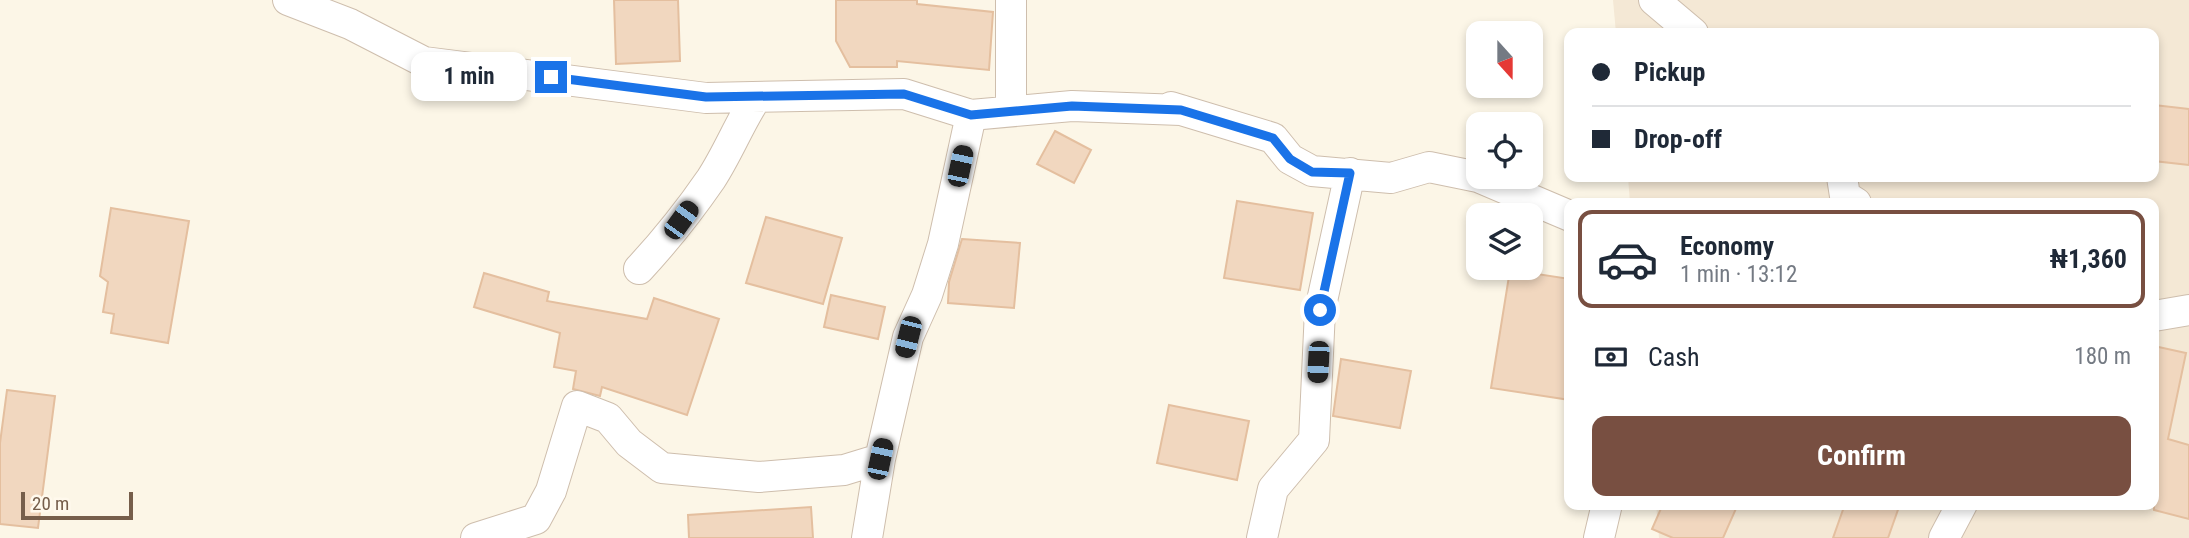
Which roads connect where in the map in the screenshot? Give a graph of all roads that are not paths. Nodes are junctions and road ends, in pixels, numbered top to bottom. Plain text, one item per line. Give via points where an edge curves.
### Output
1 (288, 0) edge
2 (1011, 0) edge
3 (1654, 0) edge
4 (349, 11) edge
5 (1687, 28) edge
6 (756, 98) junction
7 (1011, 111) junction
8 (971, 115) junction
9 (1350, 173) junction
10 (1564, 213) edge
11 (639, 269) dead end
12 (2189, 310) edge
13 (2159, 315) edge
14 (880, 459) junction
15 (1606, 510) edge
16 (1959, 510) edge
17 (476, 538) edge
18 (867, 538) edge
19 (1262, 538) edge
20 (1599, 538) edge
21 (1944, 538) edge

1 - 4 street
2 - 7 street
3 - 5 street
4 - 6 street via 424,62 706,97
6 - 8 street via 904,94
6 - 11 street via 712,177
7 - 8 street
7 - 9 street via 1072,106 1176,109 1273,138 1290,159 1312,172
8 - 14 street via 943,244 908,337
9 - 10 street via 1391,178 1429,167 1478,177
9 - 19 street via 1320,310 1314,440 1273,489
12 - 13 street
14 - 17 street via 844,470 759,477 662,468 629,443 608,418 577,406 551,491 536,519
14 - 18 street
15 - 20 street
16 - 21 street

